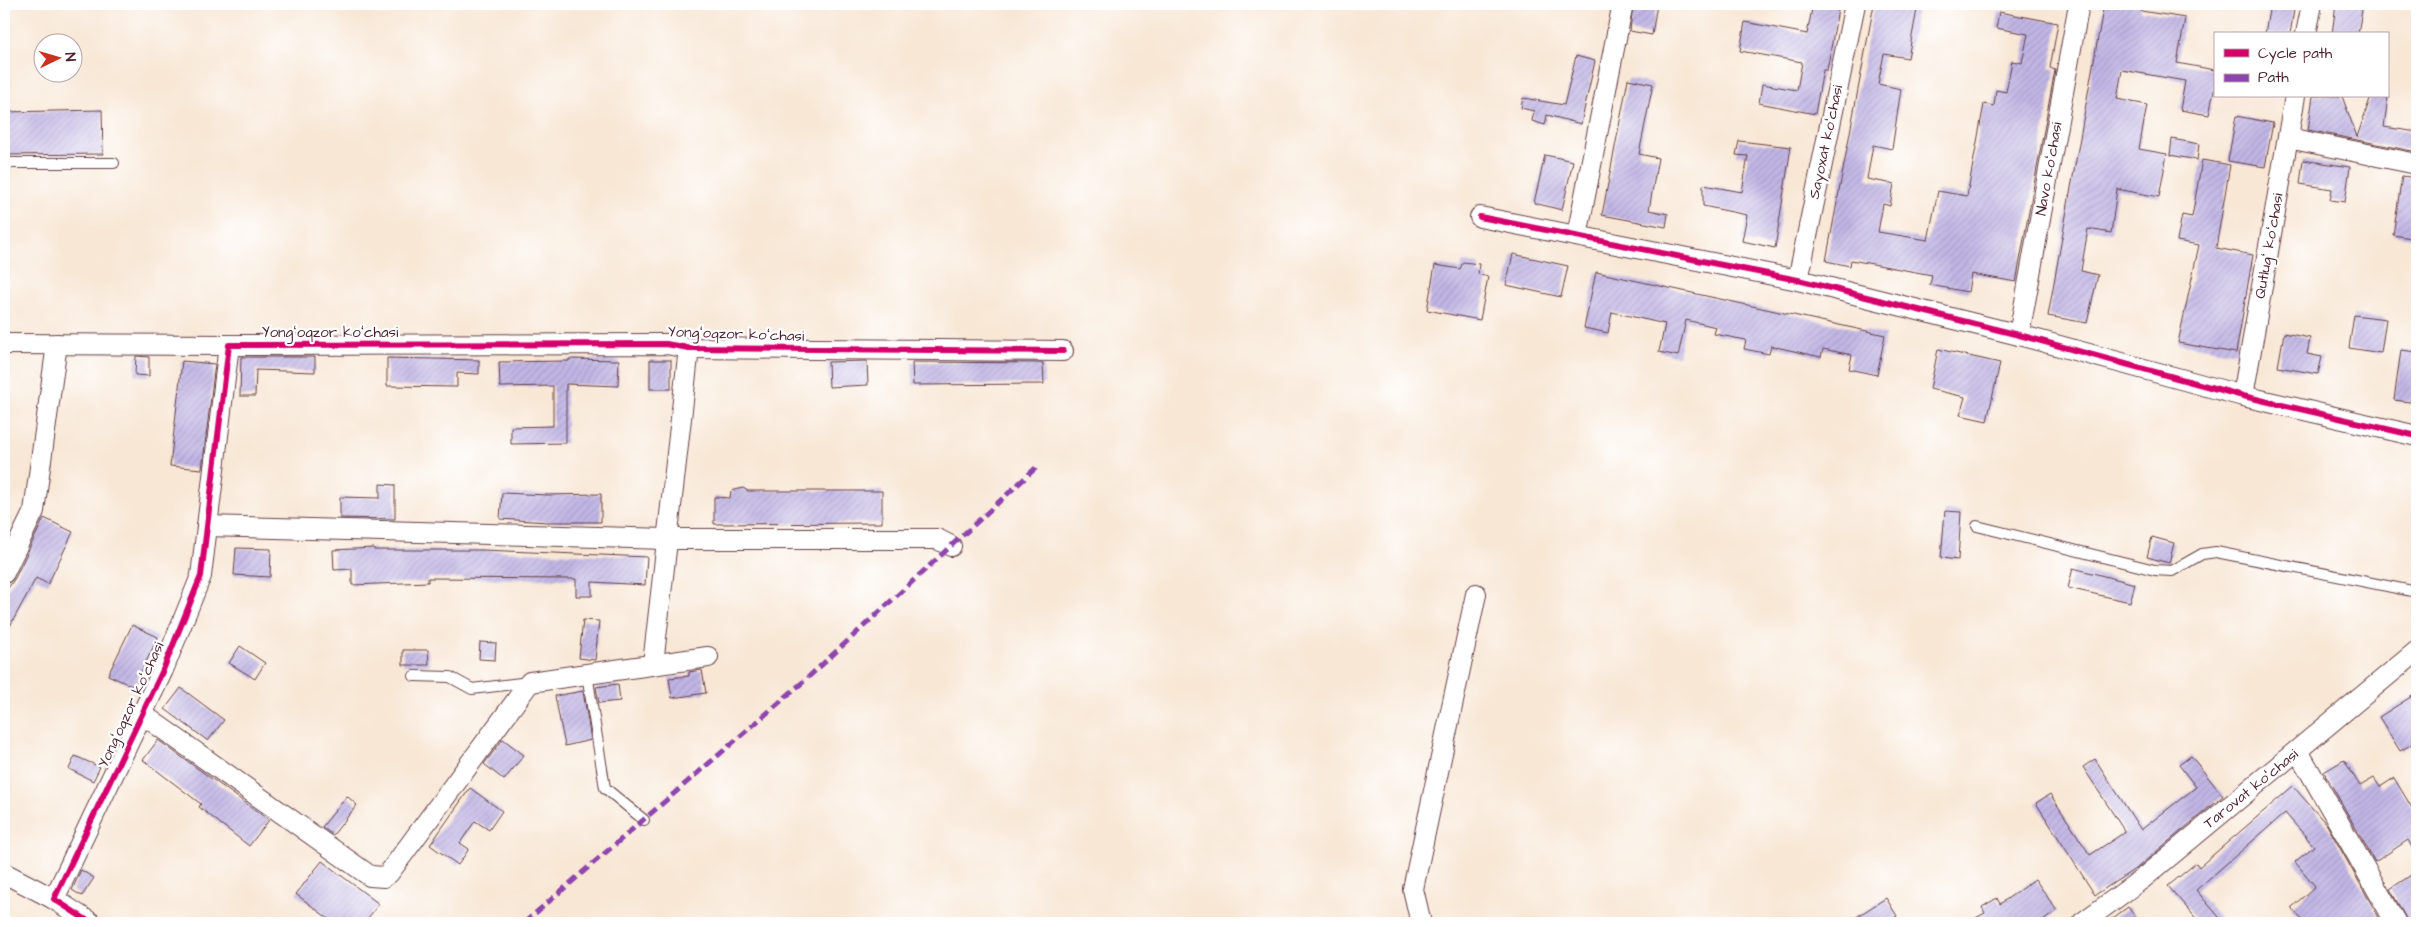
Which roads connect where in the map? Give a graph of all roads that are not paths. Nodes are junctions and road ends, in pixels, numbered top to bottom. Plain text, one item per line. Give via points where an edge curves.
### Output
1 (1855, 4) edge
2 (2079, 4) edge
3 (2312, 4) edge
4 (1622, 8) dead end
5 (2306, 32) edge
6 (2295, 98) edge
7 (2288, 138) junction
8 (4, 163) edge
9 (114, 163) dead end
10 (2417, 164) edge
11 (1480, 218) dead end
12 (1577, 236) junction
13 (1798, 280) junction
14 (2019, 334) junction
15 (4, 344) edge
16 (56, 344) junction
17 (229, 346) junction
18 (689, 348) junction
19 (1063, 352) dead end
20 (2243, 396) junction
21 (2417, 436) edge
22 (207, 526) junction
23 (1977, 526) dead end
24 (667, 539) junction
25 (951, 546) dead end
26 (4, 573) edge
27 (2417, 592) edge
28 (1476, 594) dead end
29 (2417, 651) edge
30 (708, 657) dead end
31 (653, 664) junction
32 (587, 674) junction
33 (414, 676) dead end
34 (530, 682) junction
35 (142, 714) junction
36 (2298, 751) junction
37 (644, 820) dead end
38 (4, 874) edge
39 (54, 899) junction
40 (2087, 922) edge
41 (90, 923) edge
42 (1421, 923) edge
43 (2396, 923) edge

1 - 13 street, Sayoxat koʻchasi
2 - 14 street, Navo koʻchasi
3 - 5 street
4 - 12 street
6 - 7 street, Qutlugʻ koʻchasi
7 - 10 street
7 - 20 street, Qutlugʻ koʻchasi
8 - 9 lane
11 - 12 street
12 - 13 street
13 - 14 street
14 - 20 street
15 - 16 street
16 - 17 street
16 - 26 street via 34,511
17 - 18 street, Yongʻoqzor koʻchasi via 666,344
17 - 22 street, Yongʻoqzor koʻchasi
18 - 19 street, Yongʻoqzor koʻchasi
18 - 24 street
20 - 21 street
22 - 24 street
22 - 35 street, Yongʻoqzor koʻchasi via 201,576
23 - 27 lane via 2155,570 2172,571 2202,554 2216,552
24 - 25 street via 937,539
24 - 31 street
28 - 42 street via 1413,889
29 - 36 street, Tarovat koʻchasi
30 - 31 street
31 - 32 street
32 - 34 street
32 - 37 lane via 605,788
33 - 34 lane via 450,677 472,689
34 - 35 street via 389,873 377,878
35 - 39 street, Yongʻoqzor koʻchasi
36 - 40 street, Tarovat koʻchasi
36 - 43 street
38 - 39 street
39 - 41 street

